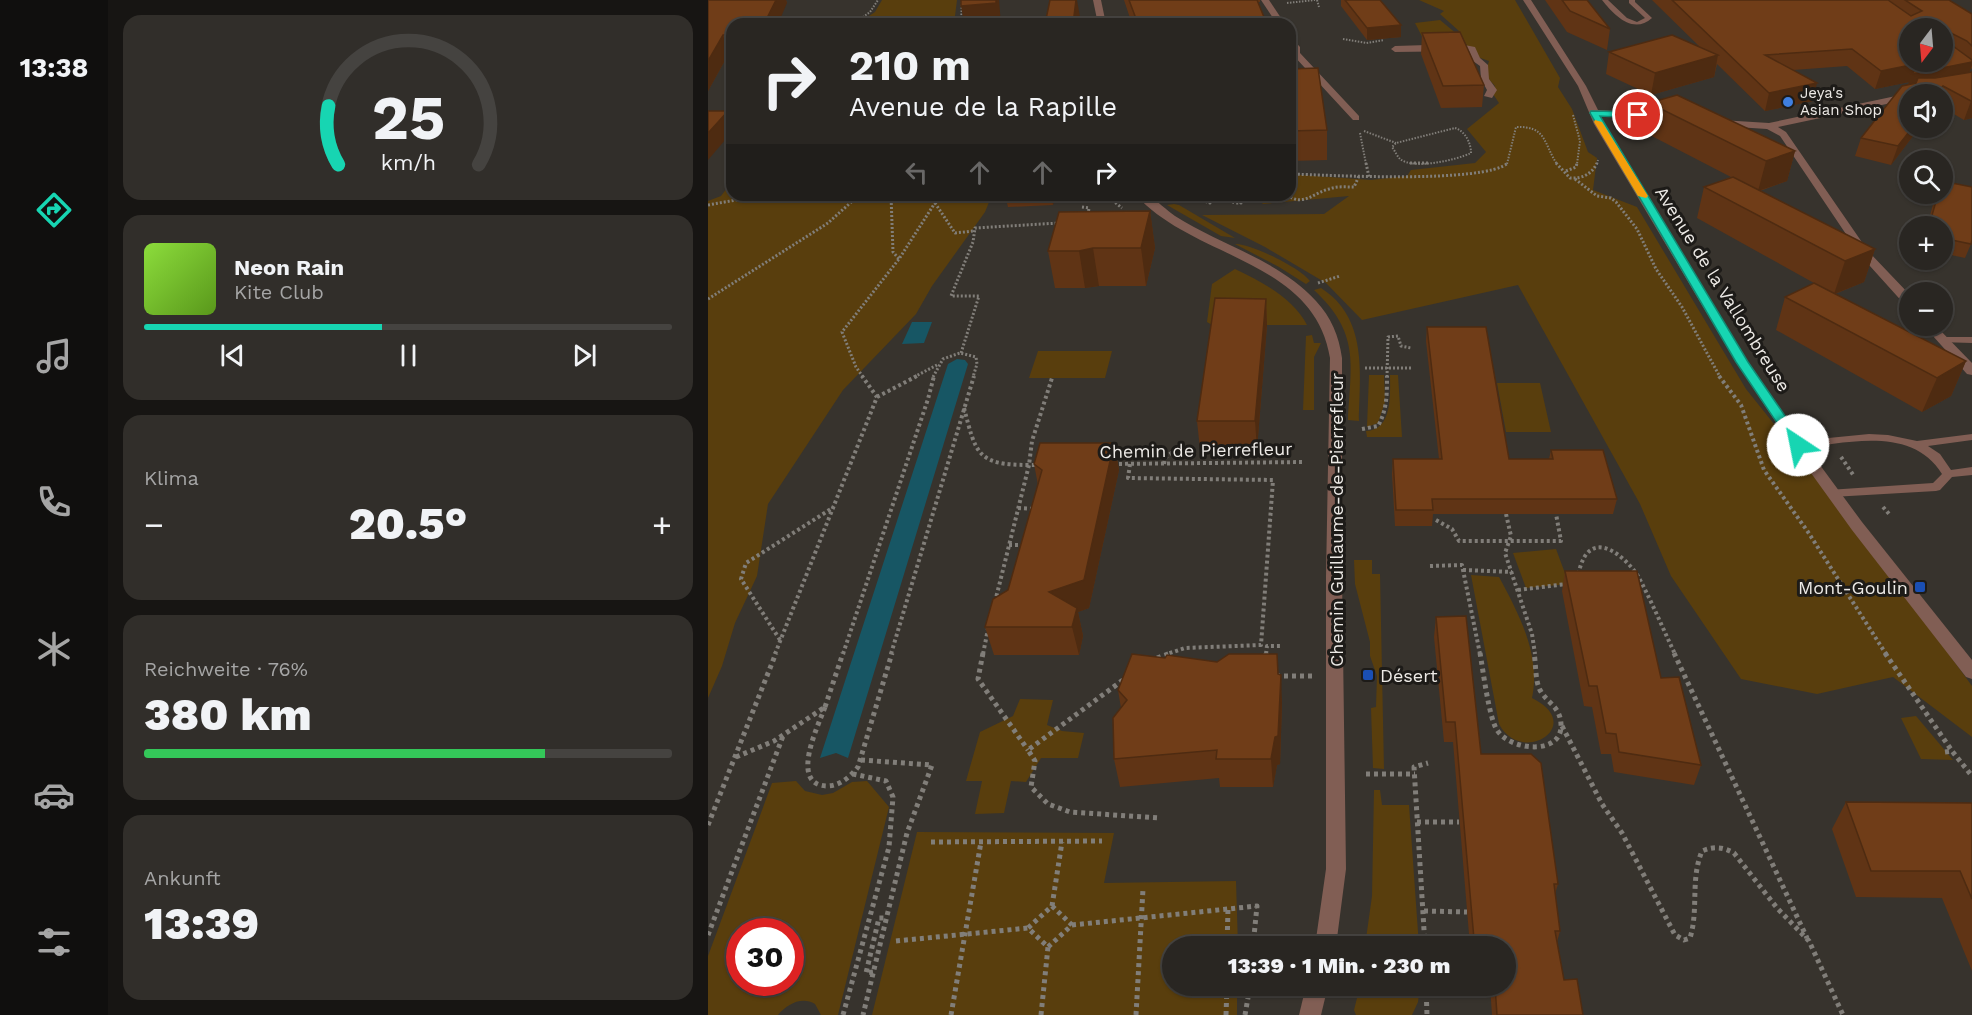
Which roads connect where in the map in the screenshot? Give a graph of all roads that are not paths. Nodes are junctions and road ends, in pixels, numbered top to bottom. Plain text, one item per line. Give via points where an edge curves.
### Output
1 (1098, 0) edge
2 (1266, 0) edge
3 (1527, 0) edge
4 (1605, 0) edge
5 (1632, 0) edge
6 (1101, 18) edge
7 (1277, 18) edge
8 (1395, 49) dead end
9 (1296, 53) edge
10 (1489, 96) dead end
11 (1899, 98) edge
12 (1594, 113) junction
13 (1356, 118) dead end
14 (1677, 118) edge
15 (1709, 122) edge
16 (1769, 126) junction
17 (1149, 201) edge
18 (1899, 291) edge
19 (1939, 336) edge
20 (1943, 340) junction
21 (1972, 340) edge
22 (1972, 371) edge
23 (1972, 437) edge
24 (1918, 444) junction
25 (1798, 445) junction
26 (1972, 471) edge
27 (1948, 474) junction
28 (1832, 493) junction
29 (1972, 672) edge
30 (1327, 936) edge
31 (1315, 996) edge
32 (1310, 1015) edge

1 - 6 street
2 - 7 street
3 - 12 street, Avenue de la Vallombreuse via 1582,86
4 - 5 lane via 1625,20 1647,21
8 - 10 street via 1472,49 1484,65 1485,79 1492,90
9 - 13 street
11 - 16 street
12 - 14 street
12 - 25 street, Avenue de la Vallombreuse via 1742,362
15 - 16 street
16 - 18 street via 1783,134 1864,253
17 - 30 street, Chemin Guillaume-de-Pierrefleur via 1298,290 1325,320 1335,343 1336,869
19 - 20 street
20 - 21 lane
20 - 22 street
23 - 24 lane
24 - 25 lane via 1892,437
24 - 27 lane via 1936,456
25 - 28 street, Avenue de la Vallombreuse
26 - 27 lane
27 - 28 lane via 1936,487
28 - 29 street, Avenue de la Vallombreuse
31 - 32 street

